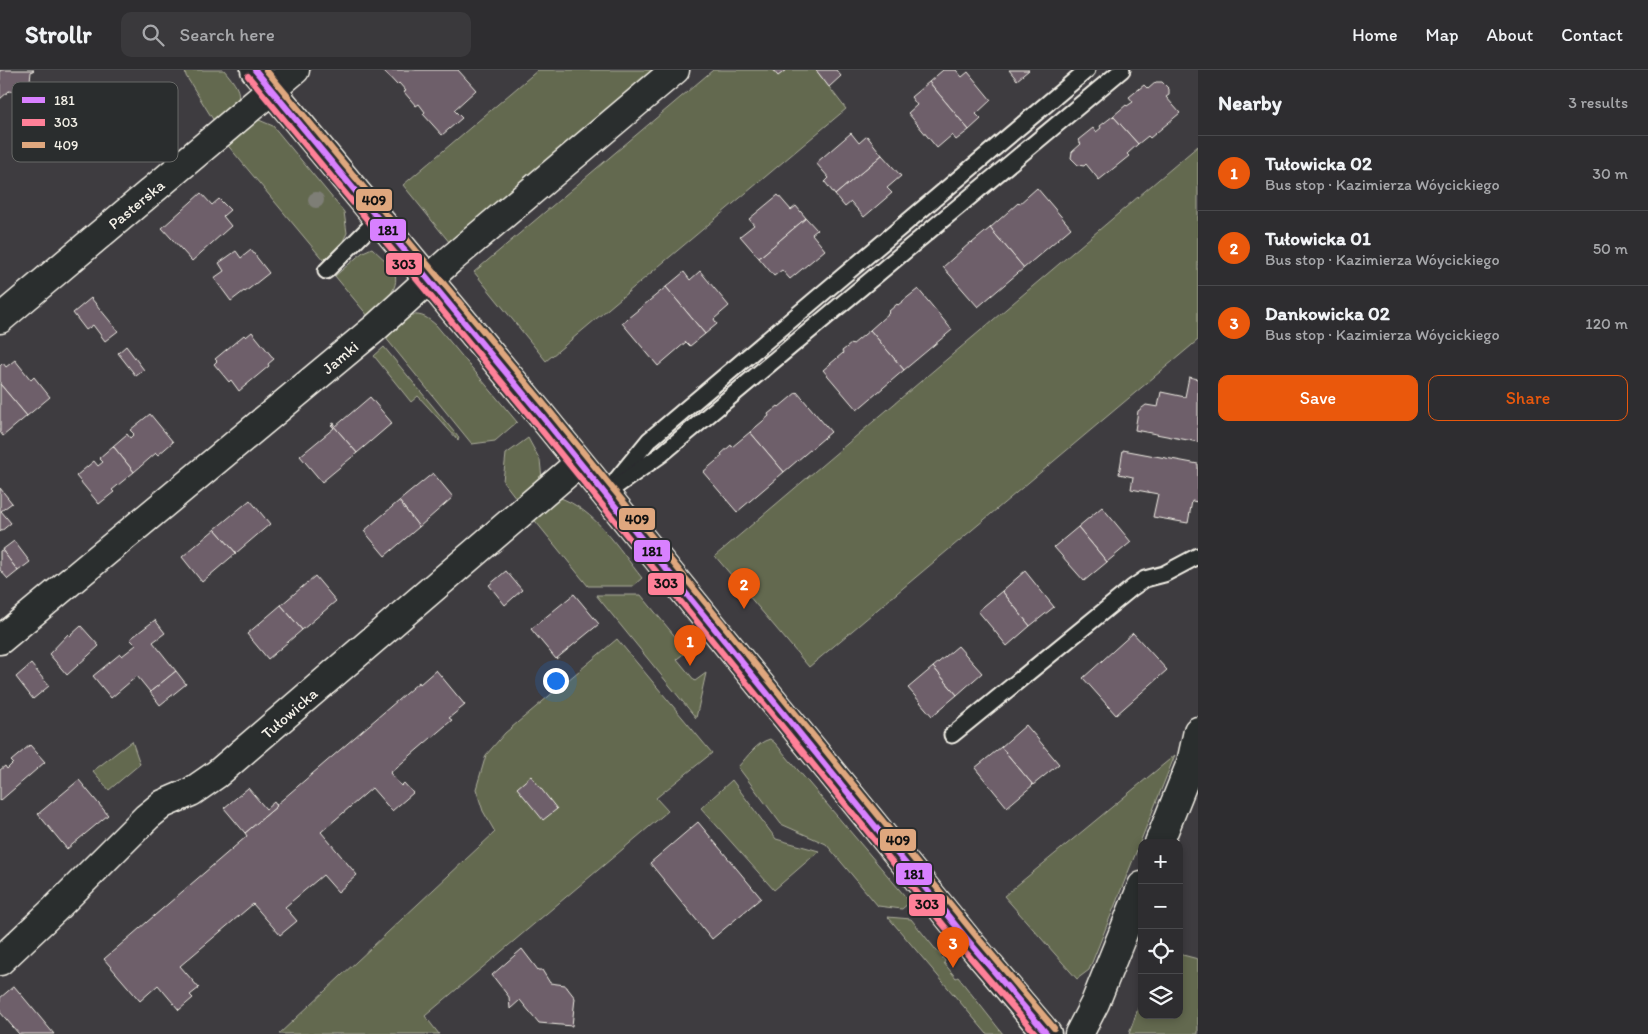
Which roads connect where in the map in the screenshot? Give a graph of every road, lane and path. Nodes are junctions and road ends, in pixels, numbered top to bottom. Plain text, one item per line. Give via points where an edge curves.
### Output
1 (295, 70) edge
2 (675, 70) edge
3 (1086, 70) edge
4 (1122, 70) edge
5 (263, 80) edge
6 (178, 157) edge
7 (173, 162) edge
8 (378, 219) junction
9 (326, 271) dead end
10 (428, 279) junction
11 (0, 319) edge
12 (579, 463) junction
13 (605, 494) junction
14 (1198, 556) edge
15 (0, 640) edge
16 (1198, 731) edge
17 (952, 735) dead end
18 (1194, 765) edge
19 (1161, 839) edge
20 (1138, 896) edge
21 (0, 961) edge
22 (1047, 1034) edge
23 (1079, 1034) edge

1 - 5 street, Pasterska
2 - 10 street, Jamki
3 - 13 lane via 649,440
4 - 13 lane via 662,454
5 - 6 street, Pasterska
5 - 8 street
7 - 11 street, Pasterska
8 - 9 lane
8 - 10 street
10 - 12 street
10 - 15 street, Jamki via 366,335
12 - 13 street
12 - 21 street, Tułowicka via 217,774 190,792 163,804 147,817
13 - 22 street
14 - 17 lane via 1132,588
16 - 18 street
18 - 19 street
20 - 23 street via 1095,1004

